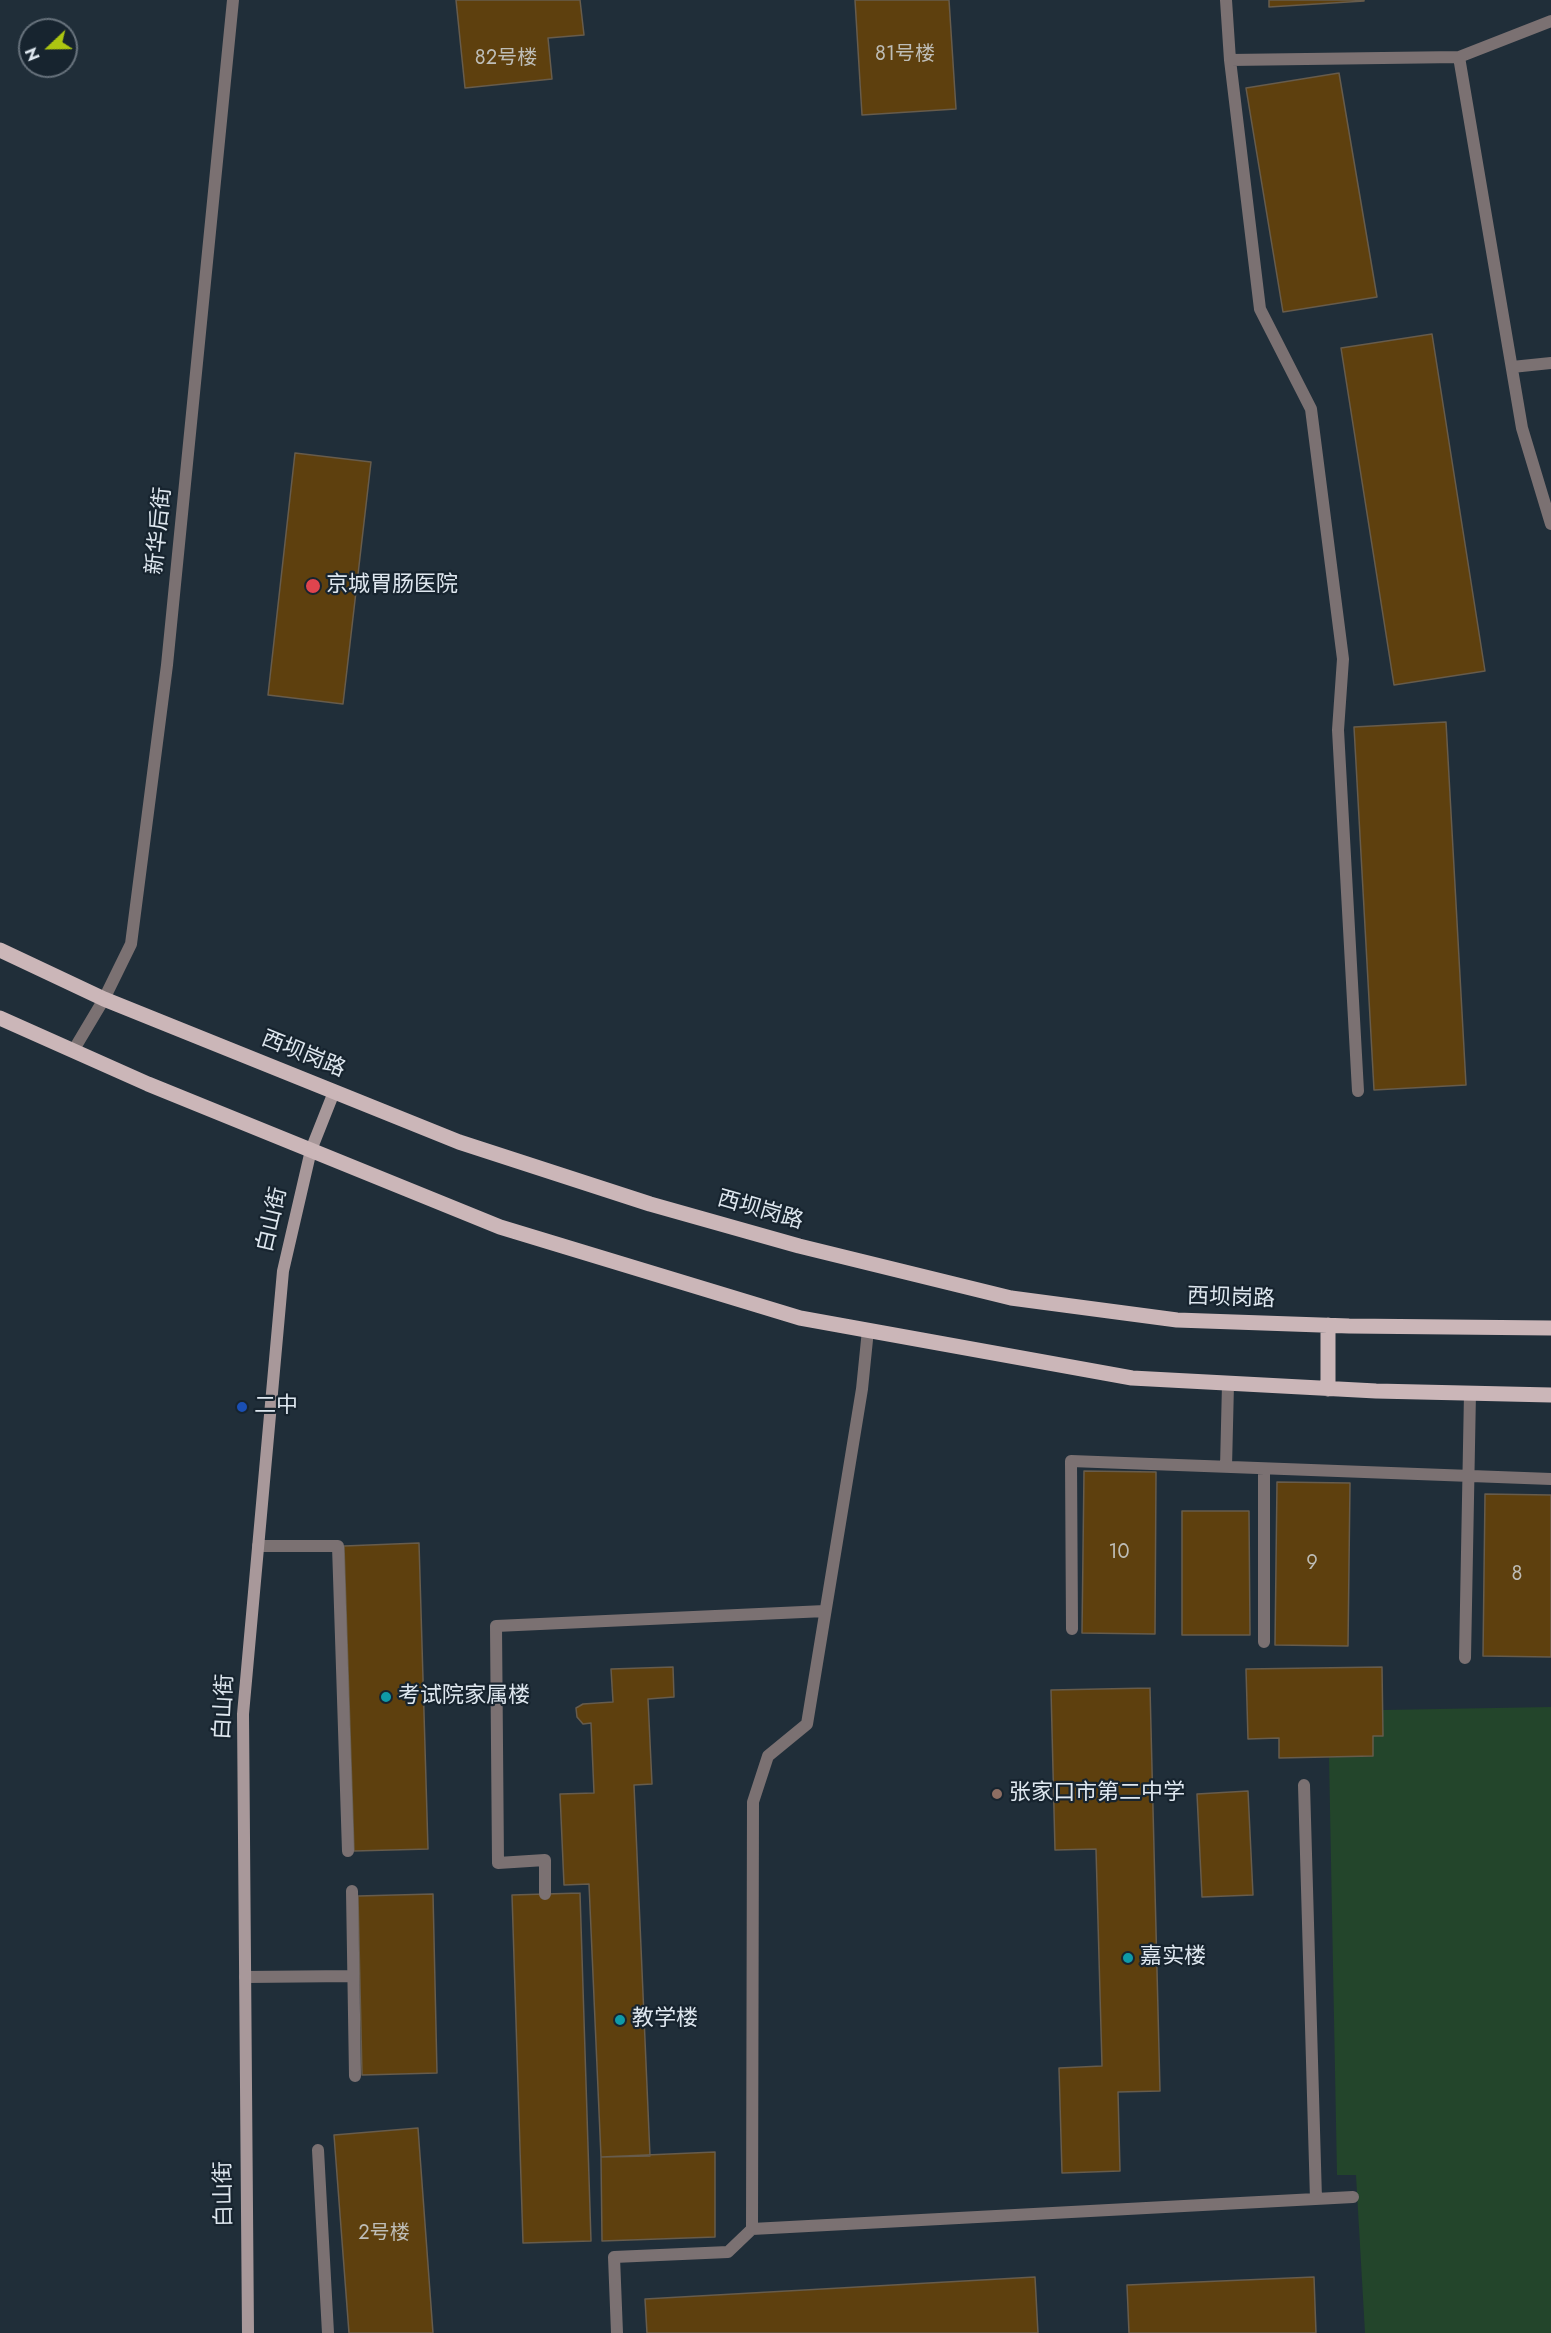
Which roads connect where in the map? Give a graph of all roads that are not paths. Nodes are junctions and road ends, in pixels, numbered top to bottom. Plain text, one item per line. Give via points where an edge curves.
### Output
1 (233, 0) edge
2 (1226, 0) edge
3 (1551, 21) edge
4 (1459, 57) junction
5 (1230, 60) junction
6 (1551, 363) edge
7 (1512, 368) junction
8 (1551, 524) edge
9 (0, 950) edge
10 (104, 999) junction
11 (0, 1018) edge
12 (73, 1051) junction
13 (1358, 1091) dead end
14 (334, 1092) junction
15 (311, 1150) junction
16 (1328, 1325) junction
17 (1551, 1328) edge
18 (868, 1330) junction
19 (1228, 1384) junction
20 (1328, 1389) junction
21 (1470, 1393) junction
22 (1551, 1395) edge
23 (1226, 1467) junction
24 (1264, 1469) junction
25 (1470, 1477) junction
26 (1551, 1479) edge
27 (258, 1546) junction
28 (825, 1611) junction
29 (1072, 1629) dead end
30 (1264, 1642) dead end
31 (1466, 1658) dead end
32 (1304, 1785) dead end
33 (348, 1851) dead end
34 (352, 1891) dead end
35 (545, 1894) dead end
36 (353, 1976) junction
37 (245, 1977) junction
38 (355, 2076) dead end
39 (318, 2150) dead end
40 (1353, 2197) dead end
41 (1316, 2199) junction
42 (752, 2229) junction
43 (248, 2333) edge
44 (328, 2333) edge
45 (617, 2333) edge

1 - 10 street, 新华后街 via 167,665 131,944
2 - 5 street
3 - 4 street
4 - 5 street
4 - 7 street
5 - 13 street via 1260,309 1311,409 1343,659 1338,730
6 - 7 street
7 - 8 street via 1522,428
9 - 10 main road, 西坝岗路
10 - 12 street, 新华后街
10 - 14 main road, 西坝岗路
11 - 12 main road
12 - 15 main road
14 - 15 main road, 白山街
14 - 16 main road, 西坝岗路 via 459,1142 650,1204 799,1246 1011,1298 1178,1320
15 - 18 main road via 501,1227 800,1318
15 - 27 main road, 白山街 via 283,1271
16 - 17 main road, 西坝岗路
16 - 20 main road
18 - 19 main road via 1132,1378
18 - 28 street
19 - 20 main road
19 - 23 street
20 - 21 main road
21 - 22 main road
21 - 25 street
23 - 24 street
23 - 29 street via 1071,1461
24 - 25 street
24 - 30 street
25 - 26 street
25 - 31 street
27 - 33 street via 338,1546
27 - 37 main road, 白山街 via 243,1714
28 - 35 street via 496,1626 498,1863 545,1860
28 - 42 street via 807,1724 768,1756 753,1802
32 - 41 street
34 - 36 street
36 - 37 street
36 - 38 street
37 - 43 main road, 白山街
39 - 44 street
40 - 41 street
41 - 42 street
42 - 45 street via 728,2252 614,2257

